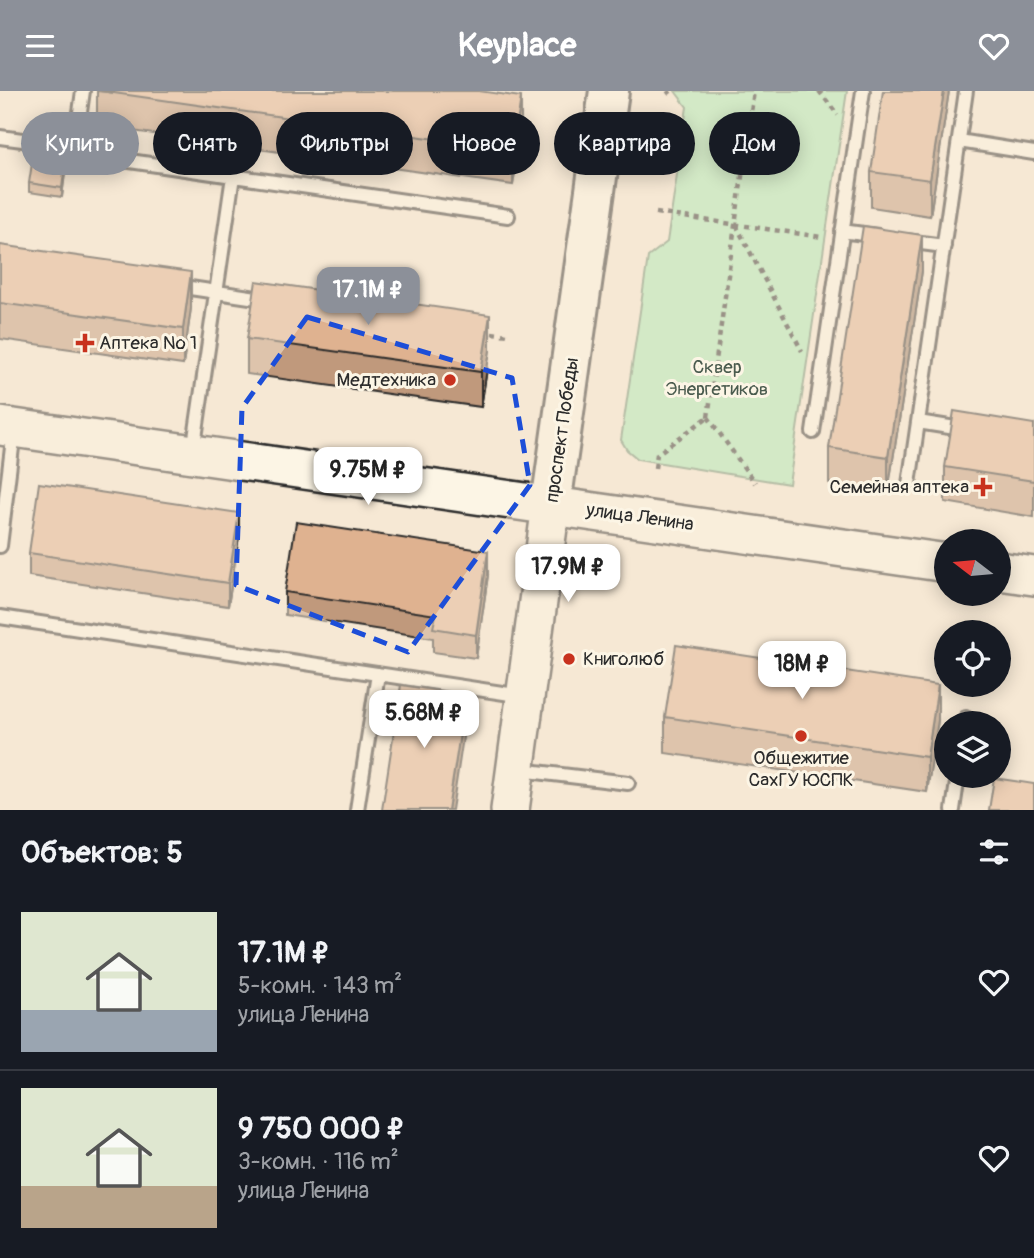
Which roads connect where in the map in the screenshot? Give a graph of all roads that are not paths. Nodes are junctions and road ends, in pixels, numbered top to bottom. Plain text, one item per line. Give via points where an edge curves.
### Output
1 (83, 91) edge
2 (609, 91) edge
3 (863, 91) edge
4 (966, 91) edge
5 (80, 112) edge
6 (0, 138) edge
7 (21, 140) edge
8 (959, 141) junction
9 (1034, 152) edge
10 (139, 162) edge
11 (233, 176) junction
12 (508, 216) dead end
13 (842, 231) junction
14 (944, 246) junction
15 (162, 284) edge
16 (216, 292) junction
17 (285, 302) edge
18 (918, 422) junction
19 (7, 427) edge
20 (813, 432) dead end
21 (982, 432) edge
22 (193, 453) junction
23 (909, 484) dead end
24 (551, 505) junction
25 (0, 546) edge
26 (934, 561) edge
27 (1012, 573) edge
28 (1034, 576) edge
29 (0, 617) edge
30 (377, 674) junction
31 (527, 697) junction
32 (516, 769) junction
33 (628, 783) dead end
34 (956, 788) edge
35 (356, 810) edge
36 (510, 810) edge
37 (953, 810) edge

1 - 5 lane
2 - 24 main road, проспект Победы
3 - 13 lane
4 - 8 lane
6 - 7 lane
8 - 9 lane
8 - 14 lane
10 - 11 lane
11 - 12 lane
11 - 16 lane
13 - 14 lane
13 - 20 lane
14 - 18 lane
15 - 16 lane
16 - 17 lane
16 - 22 lane
18 - 21 lane
18 - 23 lane
19 - 22 main road, улица Ленина
19 - 25 lane
22 - 24 main road, улица Ленина
24 - 26 main road, улица Ленина
24 - 31 main road, проспект Победы
27 - 28 main road
29 - 30 lane
30 - 31 lane
30 - 35 lane
31 - 32 main road, проспект Победы
32 - 33 lane
32 - 36 main road, проспект Победы
34 - 37 lane

